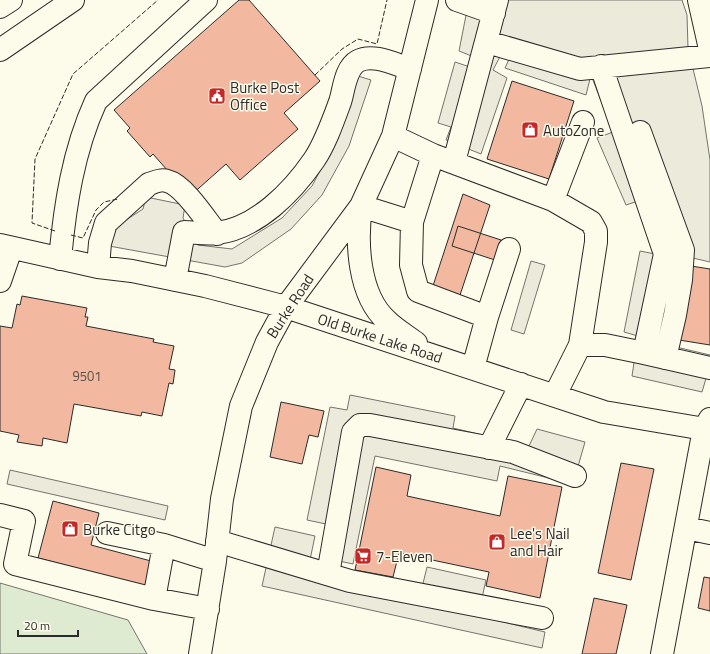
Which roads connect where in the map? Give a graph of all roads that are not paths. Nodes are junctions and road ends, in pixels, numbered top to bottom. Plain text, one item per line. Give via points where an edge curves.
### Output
1 (11, 0) edge
2 (73, 0) edge
3 (206, 0) edge
4 (427, 0) edge
5 (457, 0) edge
6 (699, 0) edge
7 (0, 6) edge
8 (496, 6) edge
9 (487, 42) junction
10 (710, 49) edge
11 (0, 50) edge
12 (710, 56) edge
13 (601, 66) junction
14 (410, 69) junction
15 (583, 122) dead end
16 (640, 132) dead end
17 (393, 136) junction
18 (433, 155) junction
19 (454, 162) junction
20 (553, 200) junction
21 (361, 206) junction
22 (412, 222) junction
23 (217, 234) junction
24 (6, 247) edge
25 (509, 249) dead end
26 (60, 259) junction
27 (98, 267) junction
28 (175, 280) junction
29 (0, 281) edge
30 (286, 307) junction
31 (487, 318) junction
32 (580, 345) junction
33 (644, 354) junction
34 (434, 355) junction
35 (665, 358) junction
36 (473, 368) junction
37 (710, 368) edge
38 (521, 384) junction
39 (556, 395) junction
40 (708, 426) edge
41 (489, 448) junction
42 (575, 476) dead end
43 (0, 515) edge
44 (686, 528) junction
45 (107, 533) dead end
46 (710, 533) edge
47 (164, 545) junction
48 (216, 551) junction
49 (328, 574) junction
50 (154, 599) junction
51 (208, 609) junction
52 (542, 618) dead end
53 (200, 654) edge
54 (662, 654) edge

1 - 7 street
2 - 11 street
3 - 26 street via 96,101 89,116 69,186
4 - 14 street, Burke Road
5 - 8 street
6 - 10 street
8 - 9 street
9 - 13 street via 580,69
9 - 19 street
12 - 13 street
13 - 33 street via 665,254
14 - 17 street, Burke Road
14 - 23 street via 366,58 356,62 348,74 340,102 314,160 288,192 257,218 238,228
15 - 20 street
16 - 35 street via 683,250 681,280
17 - 18 street
17 - 21 street, Burke Road
18 - 19 street
18 - 22 street
19 - 20 street
20 - 32 street via 591,222 596,231 591,283
21 - 22 street
21 - 30 street, Burke Road
21 - 34 street via 357,230 365,286 386,320
22 - 31 street via 411,265 418,290
23 - 27 street via 183,192 168,181 157,181 149,184 106,223 100,243
23 - 28 street via 184,232
24 - 26 street, Old Burke Lake Road
24 - 29 street
25 - 31 street
26 - 27 street, Old Burke Lake Road
27 - 28 street, Old Burke Lake Road
28 - 30 street, Old Burke Lake Road
30 - 34 street, Old Burke Lake Road
30 - 48 street, Burke Road via 267,342 241,406 222,499
31 - 36 street
32 - 33 street via 606,345
32 - 39 street
33 - 35 street
34 - 36 street, Old Burke Lake Road
35 - 37 street
36 - 38 street, Old Burke Lake Road
38 - 39 street, Old Burke Lake Road
38 - 41 street
39 - 40 street, Old Burke Lake Road via 604,412
40 - 44 street
41 - 42 street via 513,452
41 - 49 street via 360,424 353,432
43 - 50 street via 24,522 15,564
44 - 46 street
44 - 54 street
45 - 47 street
47 - 48 street
47 - 50 street
48 - 49 street
48 - 51 street, Burke Road
49 - 52 street via 350,581
50 - 51 street
51 - 53 street, Burke Road

